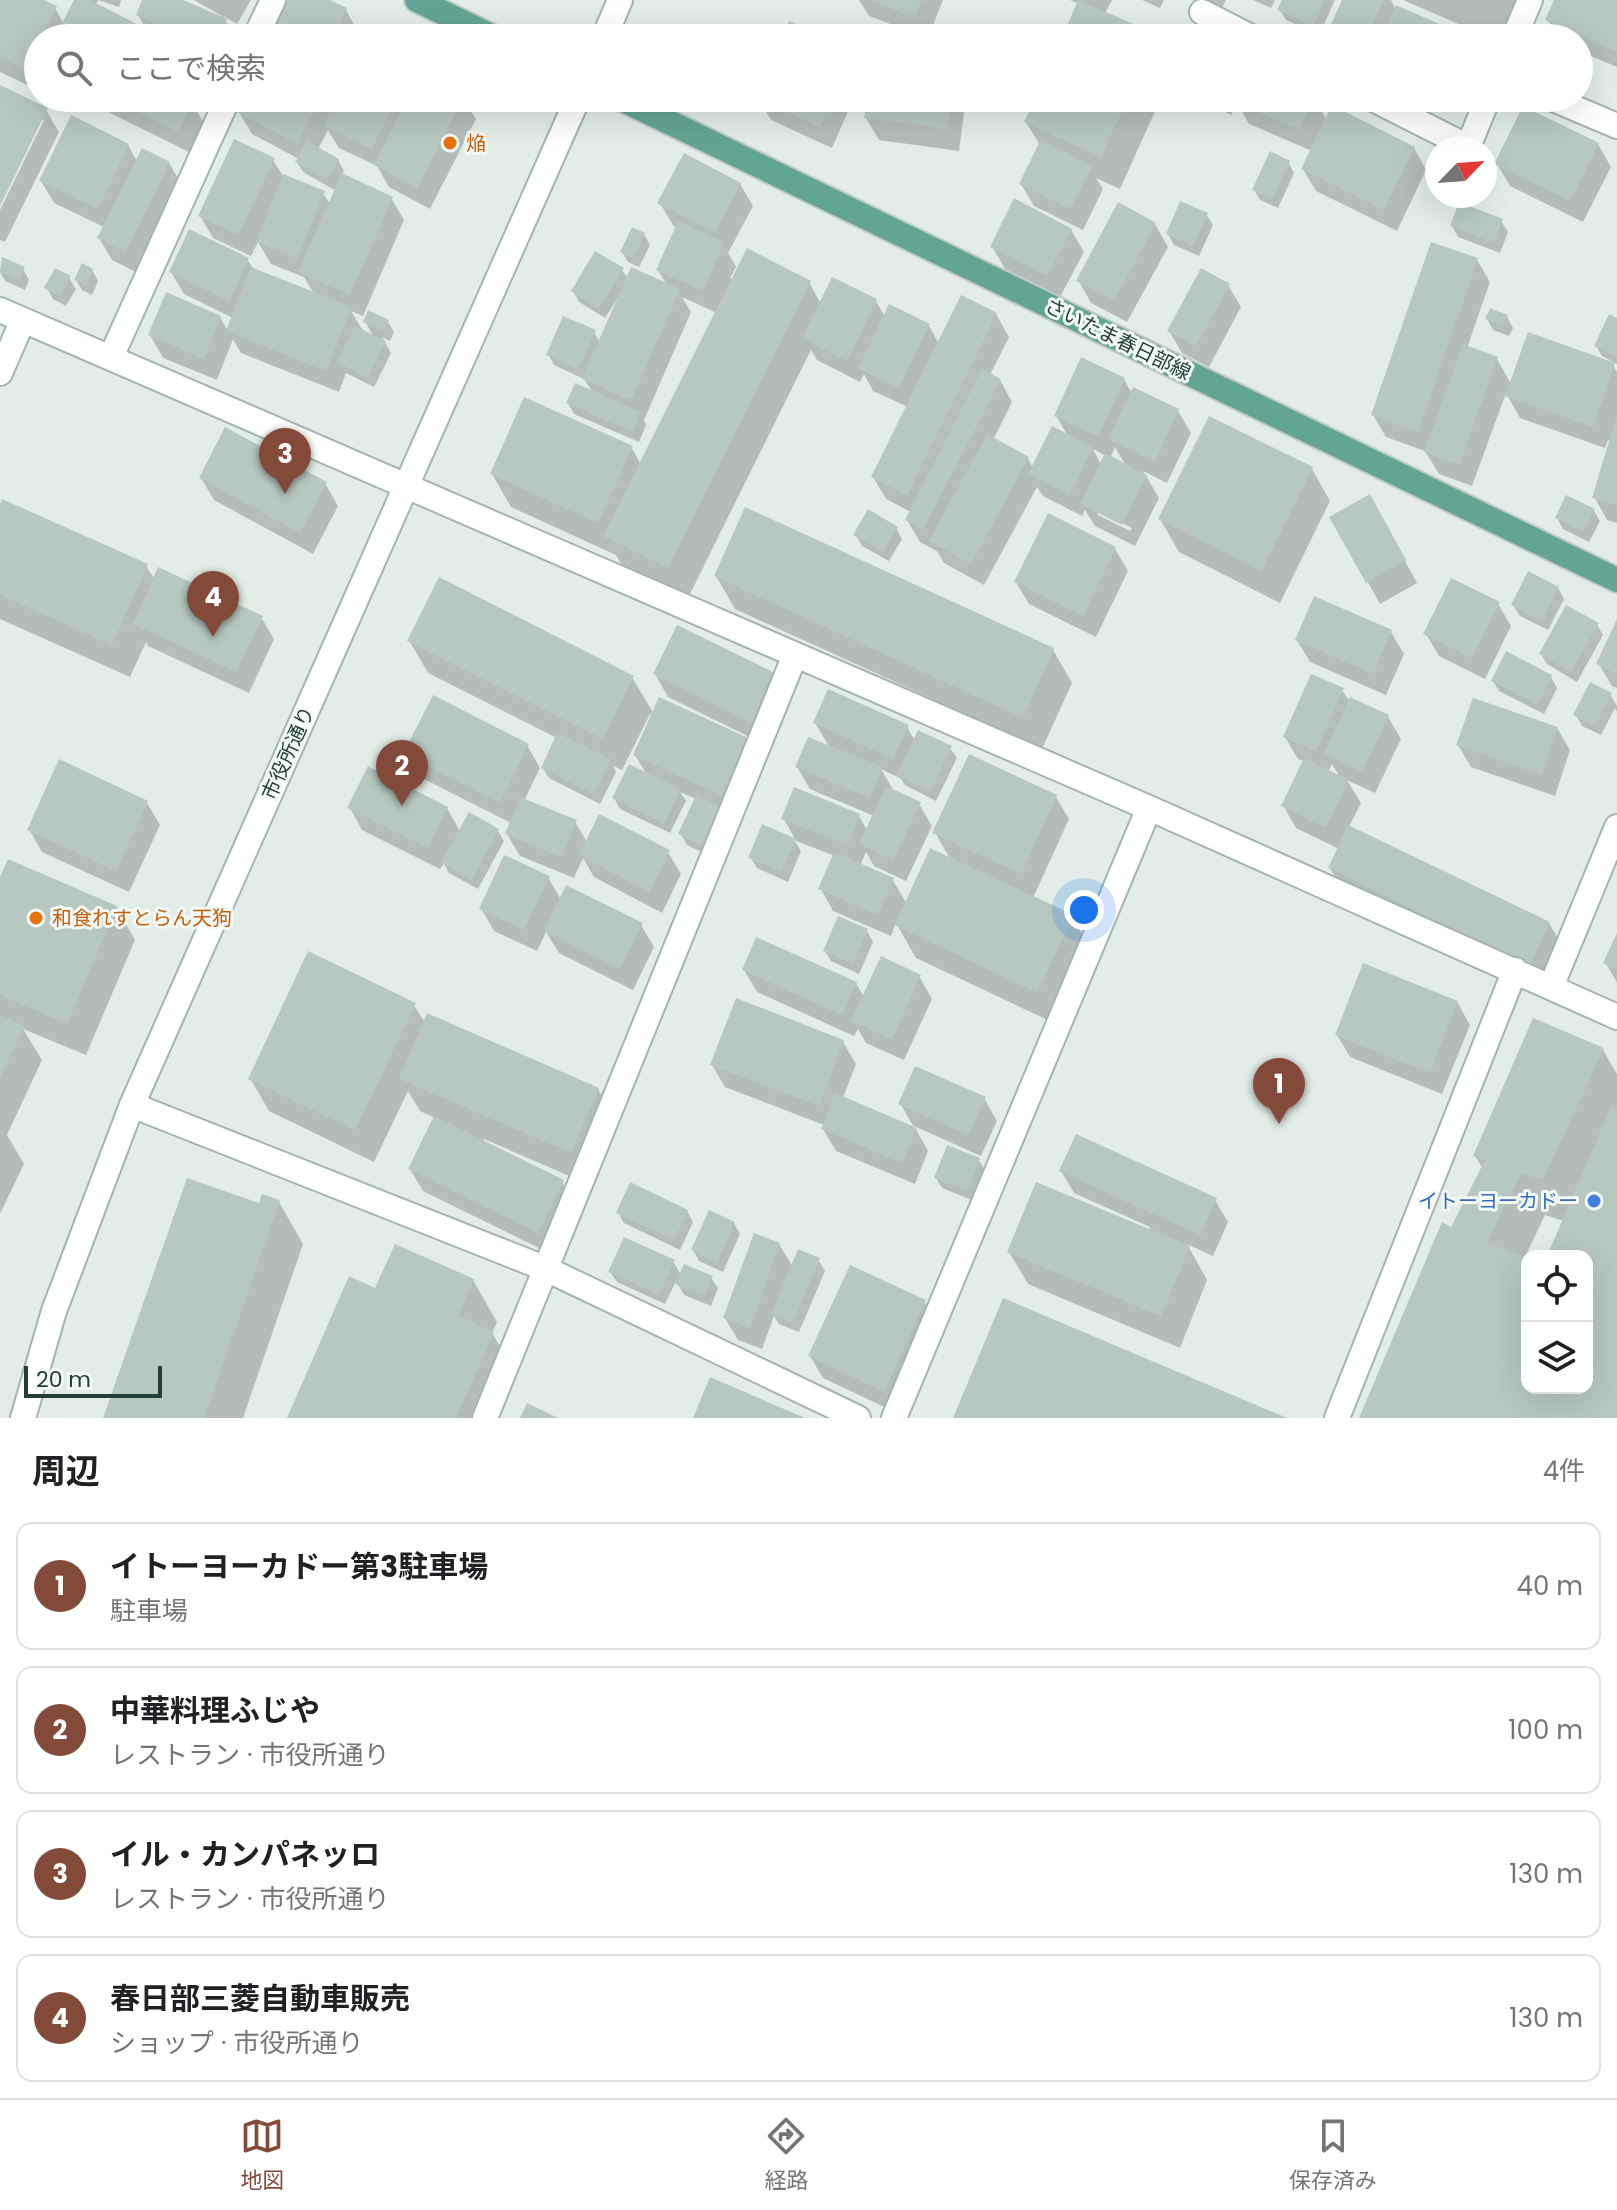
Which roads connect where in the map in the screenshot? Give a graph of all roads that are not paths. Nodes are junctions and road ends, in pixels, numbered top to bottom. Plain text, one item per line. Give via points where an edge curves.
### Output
1 (273, 0) edge
2 (417, 0) edge
3 (620, 0) edge
4 (1530, 0) edge
5 (1202, 12) dead end
6 (262, 24) edge
7 (466, 24) edge
8 (610, 24) edge
9 (1226, 24) edge
10 (1520, 24) edge
11 (222, 112) edge
12 (572, 112) edge
13 (648, 112) edge
14 (1399, 112) edge
15 (1482, 112) edge
16 (1584, 112) edge
17 (1617, 126) edge
18 (0, 310) edge
19 (23, 320) junction
20 (111, 357) junction
21 (0, 373) edge
22 (408, 485) junction
23 (1617, 580) edge
24 (795, 655) junction
25 (1149, 808) junction
26 (1617, 827) edge
27 (1515, 970) junction
28 (1551, 987) junction
29 (1617, 1017) edge
30 (132, 1105) junction
31 (544, 1268) junction
32 (23, 1418) edge
33 (485, 1418) edge
34 (858, 1418) edge
35 (894, 1418) edge
36 (1337, 1418) edge

1 - 6 street
2 - 7 main road
3 - 8 street
4 - 10 street
5 - 9 street
11 - 20 street
12 - 22 street, 市役所通り
13 - 23 main road, さいたま春日部線
14 - 15 street via 1468,147
16 - 17 street
18 - 19 street
19 - 20 street
19 - 21 street
20 - 22 street
22 - 24 street
22 - 30 street, 市役所通り
24 - 25 street
24 - 31 street
25 - 27 street
25 - 35 street
26 - 28 street
27 - 28 street
27 - 36 street
28 - 29 street
30 - 31 street
30 - 32 street, 市役所通り via 54,1311
31 - 33 street
31 - 34 street

